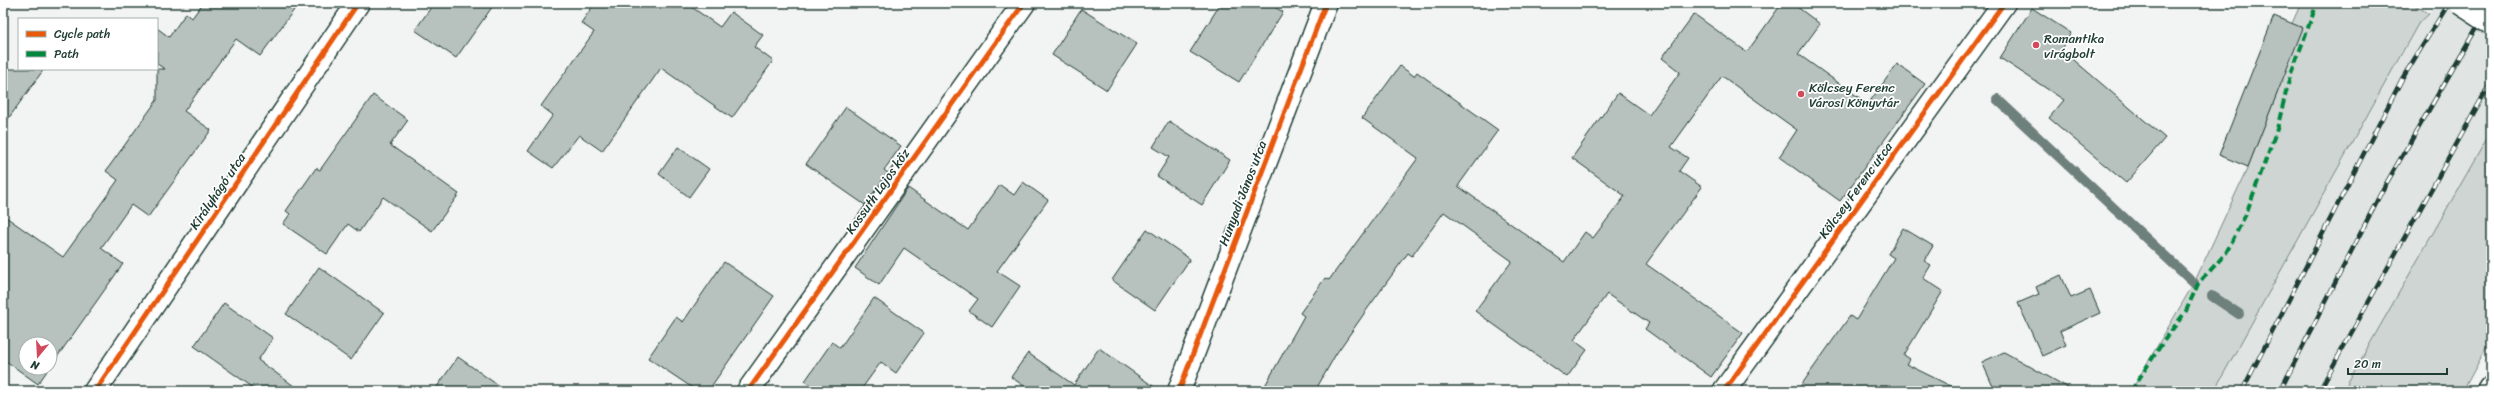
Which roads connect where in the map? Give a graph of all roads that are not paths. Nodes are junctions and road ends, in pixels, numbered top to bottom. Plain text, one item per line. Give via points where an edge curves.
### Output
1 (358, 3) edge
2 (1024, 3) edge
3 (1326, 3) edge
4 (2004, 3) edge
5 (2460, 3) edge
6 (2491, 23) edge
7 (2491, 388) edge
8 (95, 391) edge
9 (748, 391) edge
10 (1179, 391) edge
11 (1724, 391) edge
12 (2489, 391) edge

1 - 8 street, Királyhágó utca
2 - 9 street, Kossuth Lajos köz
3 - 10 street, Hunyadi János utca
4 - 11 street, Kölcsey Ferenc utca
5 - 6 street, bridge
7 - 12 street

